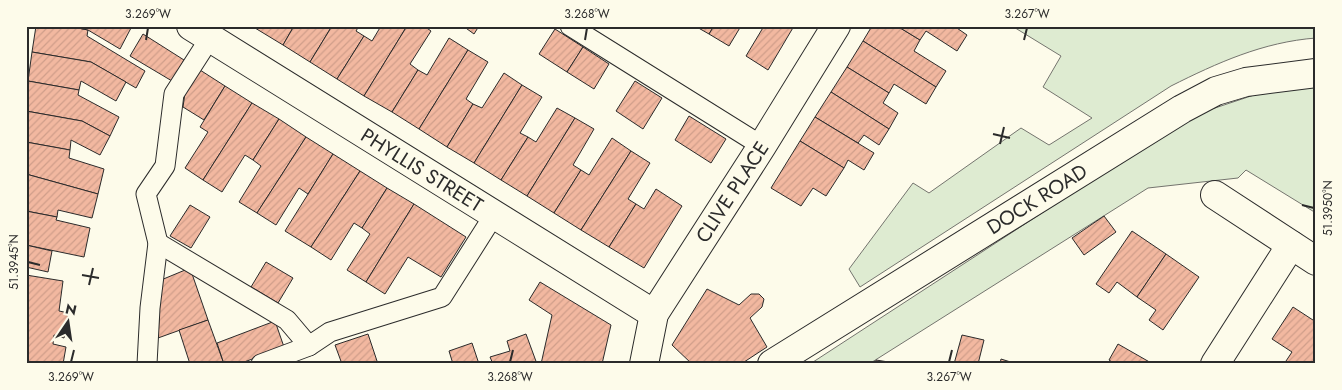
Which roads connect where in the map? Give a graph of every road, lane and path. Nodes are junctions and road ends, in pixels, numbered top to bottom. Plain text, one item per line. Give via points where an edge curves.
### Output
1 (570, 26) edge
2 (836, 26) edge
3 (200, 32) edge
4 (1316, 73) edge
5 (762, 146) junction
6 (1215, 195) dead end
7 (494, 215) junction
8 (158, 243) junction
9 (1291, 245) junction
10 (1316, 261) edge
11 (654, 314) junction
12 (309, 346) junction
13 (147, 364) edge
14 (261, 364) edge
15 (644, 364) edge
16 (772, 364) edge
17 (1214, 364) edge

1 - 5 lane
2 - 5 street, CLIVE PLACE
3 - 7 street, PHYLLIS STREET
3 - 8 lane via 174,94 165,166 146,194
4 - 16 street, DOCK ROAD via 1246,82 1216,90 1182,108
5 - 11 street, CLIVE PLACE
6 - 9 street
7 - 11 street, PHYLLIS STREET
7 - 12 lane via 442,297 330,332
8 - 12 lane via 287,320
8 - 13 lane
9 - 10 street
9 - 17 street
11 - 15 street, CLIVE PLACE
12 - 14 lane

